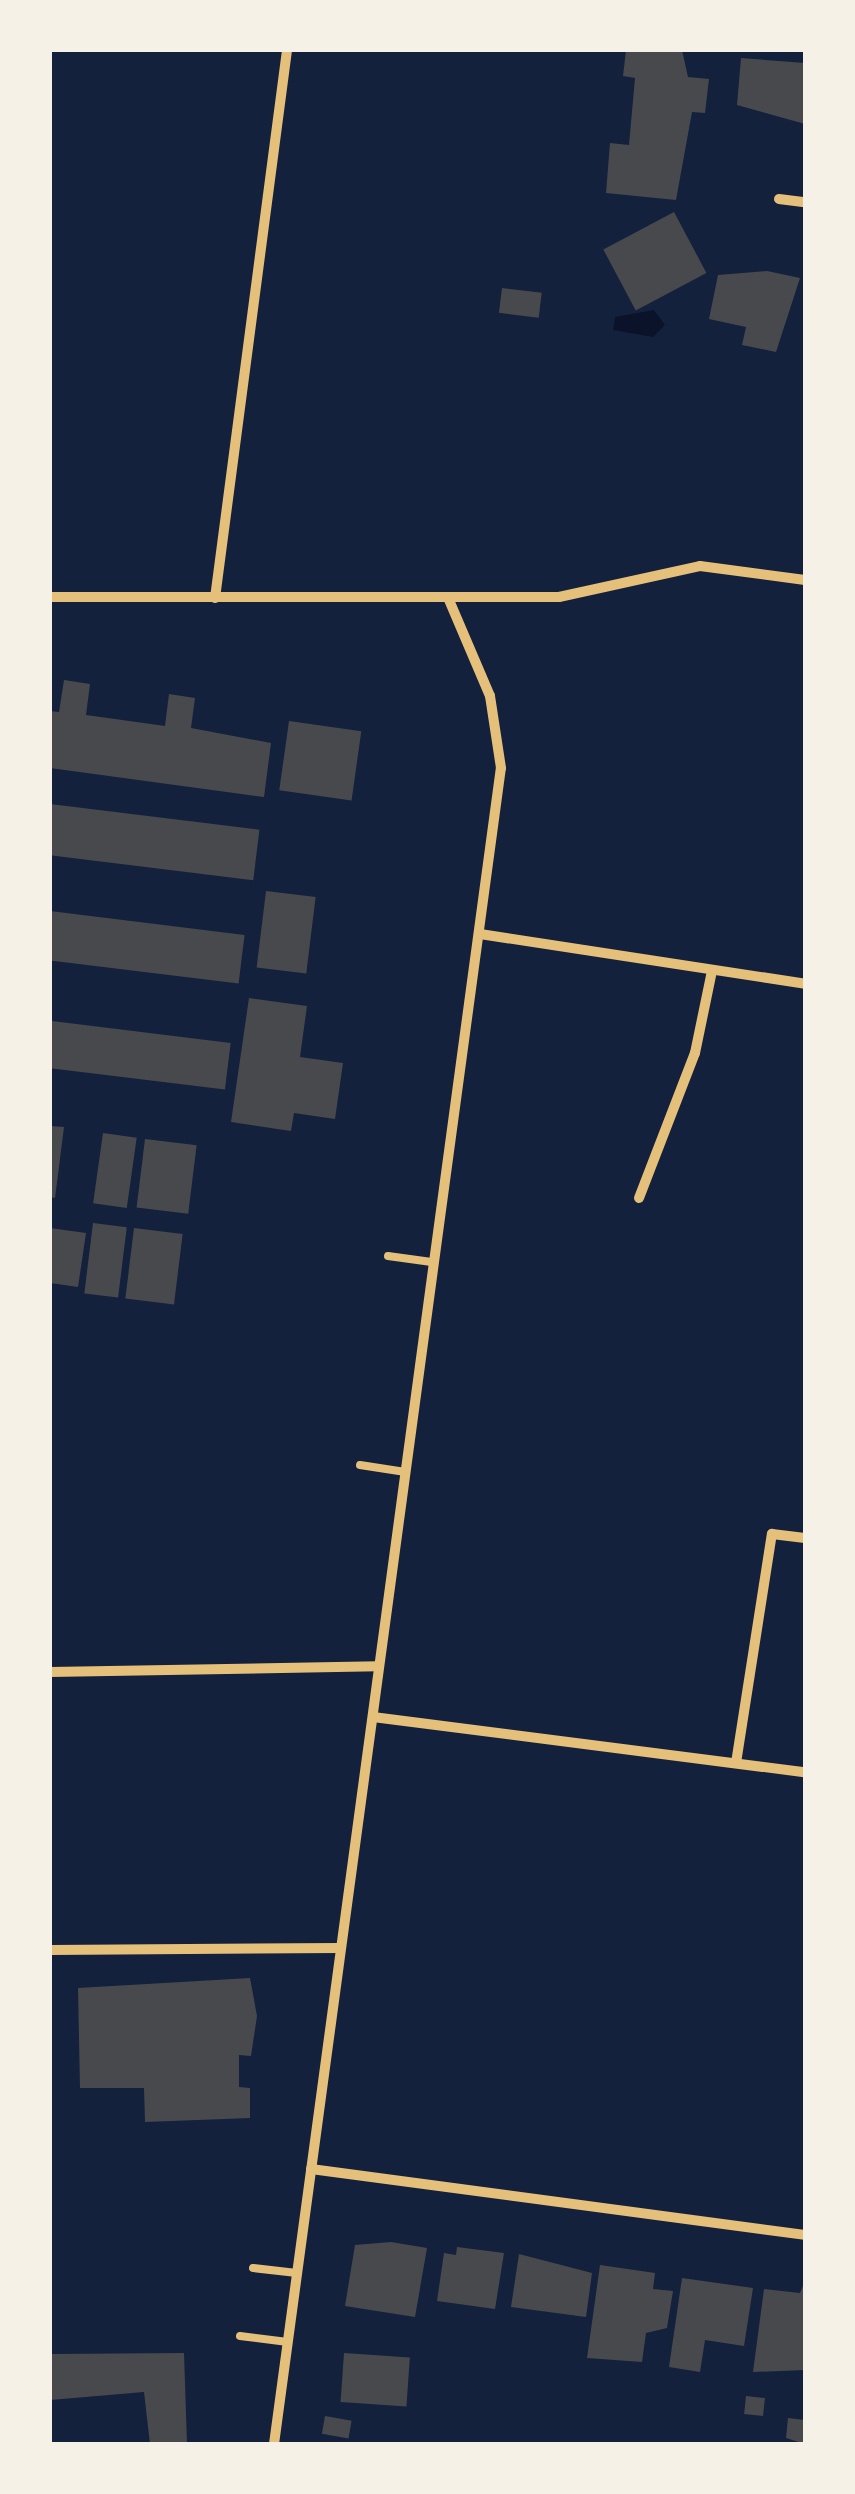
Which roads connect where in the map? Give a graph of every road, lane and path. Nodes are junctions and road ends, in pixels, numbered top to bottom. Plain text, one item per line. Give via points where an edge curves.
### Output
1 (287, 50) edge
2 (779, 200) dead end
3 (805, 202) edge
4 (805, 580) edge
5 (50, 597) edge
6 (215, 598) junction
7 (449, 600) junction
8 (480, 934) junction
9 (712, 971) junction
10 (805, 984) edge
11 (639, 1198) dead end
12 (388, 1256) dead end
13 (432, 1262) junction
14 (360, 1464) dead end
15 (405, 1472) junction
16 (805, 1538) edge
17 (378, 1666) junction
18 (50, 1672) edge
19 (373, 1718) junction
20 (736, 1763) junction
21 (805, 1772) edge
22 (340, 1948) junction
23 (50, 1950) edge
24 (311, 2169) junction
25 (805, 2236) edge
26 (253, 2268) dead end
27 (297, 2273) junction
28 (240, 2336) dead end
29 (288, 2342) junction
30 (274, 2444) edge

1 - 6 street
2 - 3 street
4 - 7 street via 680,567 582,594
5 - 6 street
6 - 7 street
7 - 8 street via 477,657 501,750
8 - 9 street
8 - 13 street
9 - 10 street
9 - 11 street via 695,1053
12 - 13 lane
13 - 15 street
14 - 15 lane
15 - 17 street
16 - 20 street via 772,1534
17 - 18 street
17 - 19 street
19 - 20 street
19 - 22 street
20 - 21 street
22 - 23 street
22 - 24 street
24 - 25 street
24 - 27 street
26 - 27 lane
27 - 29 street
28 - 29 lane
29 - 30 street

